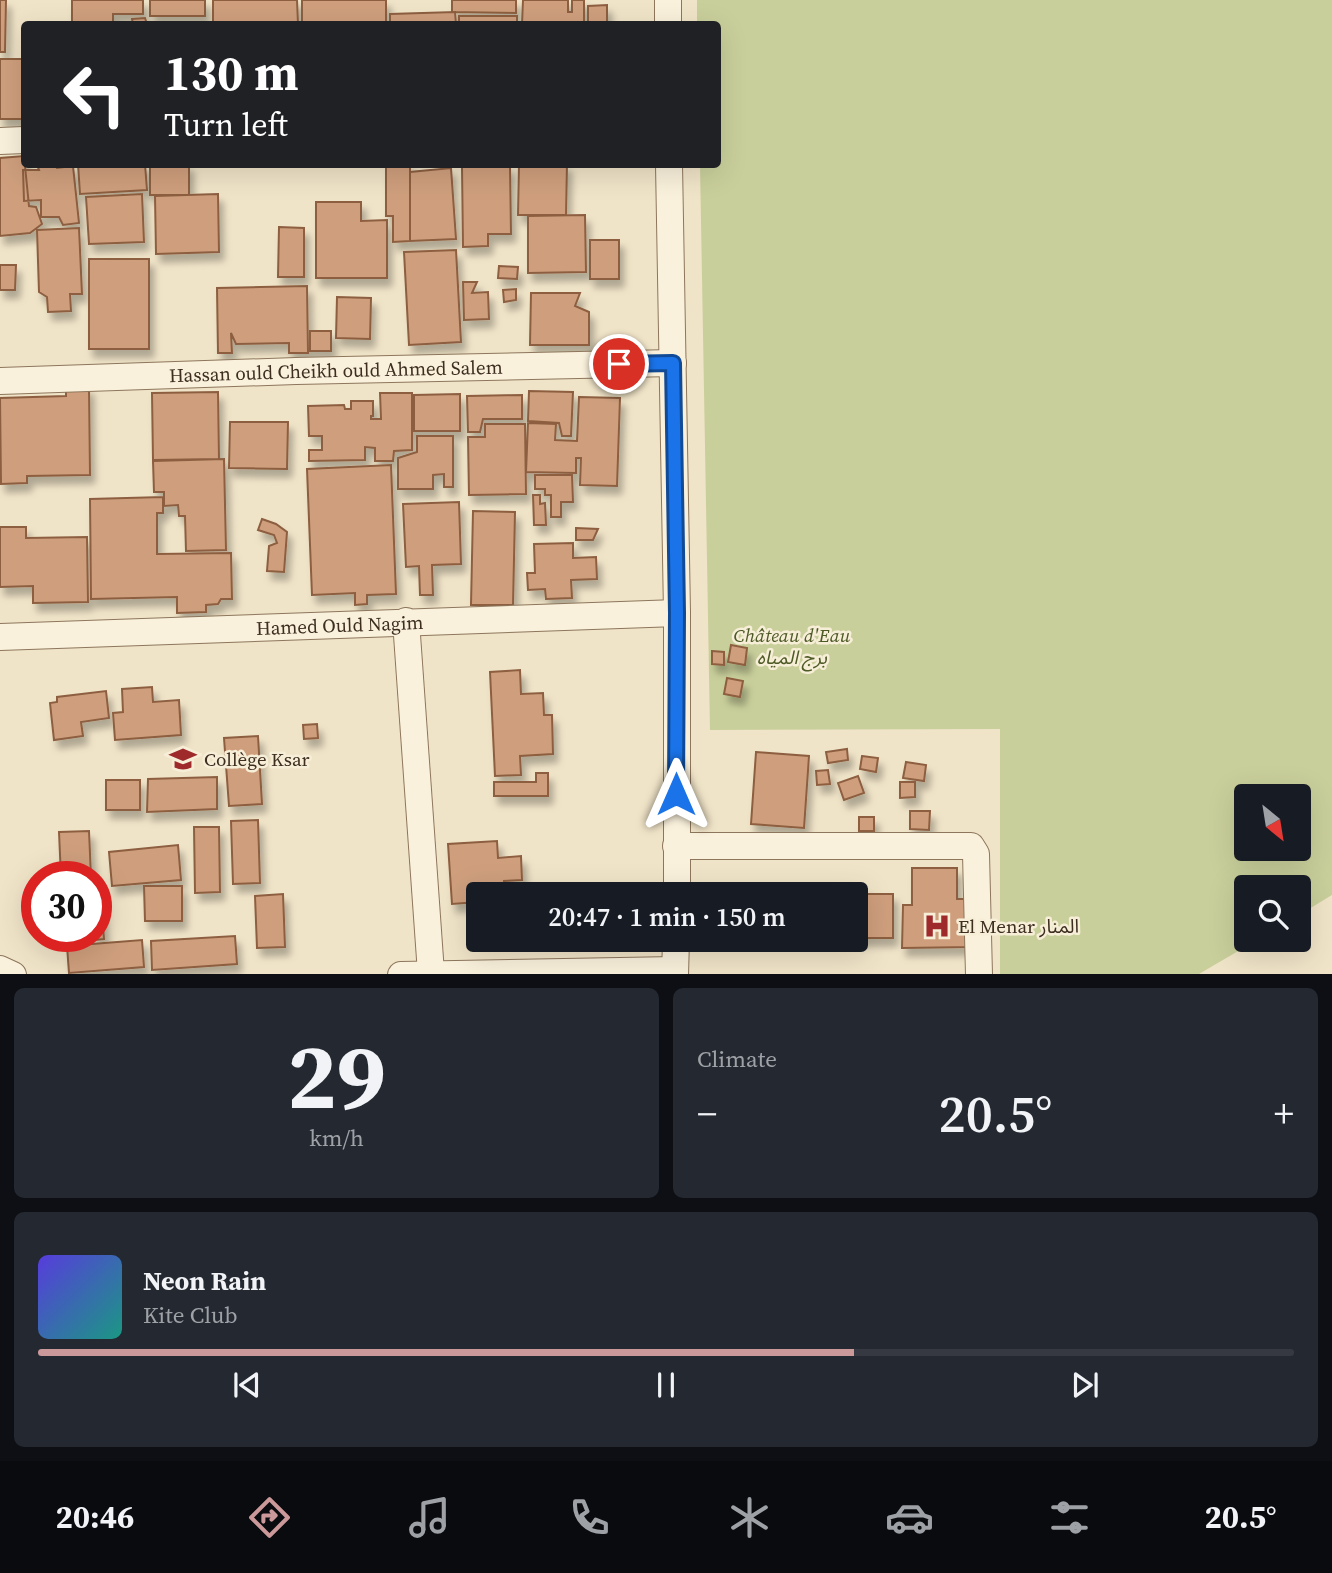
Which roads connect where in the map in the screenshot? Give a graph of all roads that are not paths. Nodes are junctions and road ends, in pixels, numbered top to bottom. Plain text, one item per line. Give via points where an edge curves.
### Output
1 (668, 0) edge
2 (668, 21) edge
3 (21, 140) edge
4 (0, 141) edge
5 (669, 168) edge
6 (673, 363) junction
7 (0, 381) edge
8 (677, 613) junction
9 (406, 621) junction
10 (0, 637) edge
11 (676, 846) junction
12 (677, 882) edge
13 (676, 952) edge
14 (675, 972) edge
15 (431, 973) edge
16 (979, 974) edge

1 - 2 street
3 - 4 street
5 - 6 street
6 - 7 street, Hassan ould Cheikh ould Ahmed Salem
6 - 8 street
8 - 9 street, Hamed Ould Nagim
8 - 11 street
9 - 10 street, Hamed Ould Nagim
9 - 15 street
11 - 12 street
11 - 16 street via 971,846 976,854
13 - 14 street
14 - 15 street

